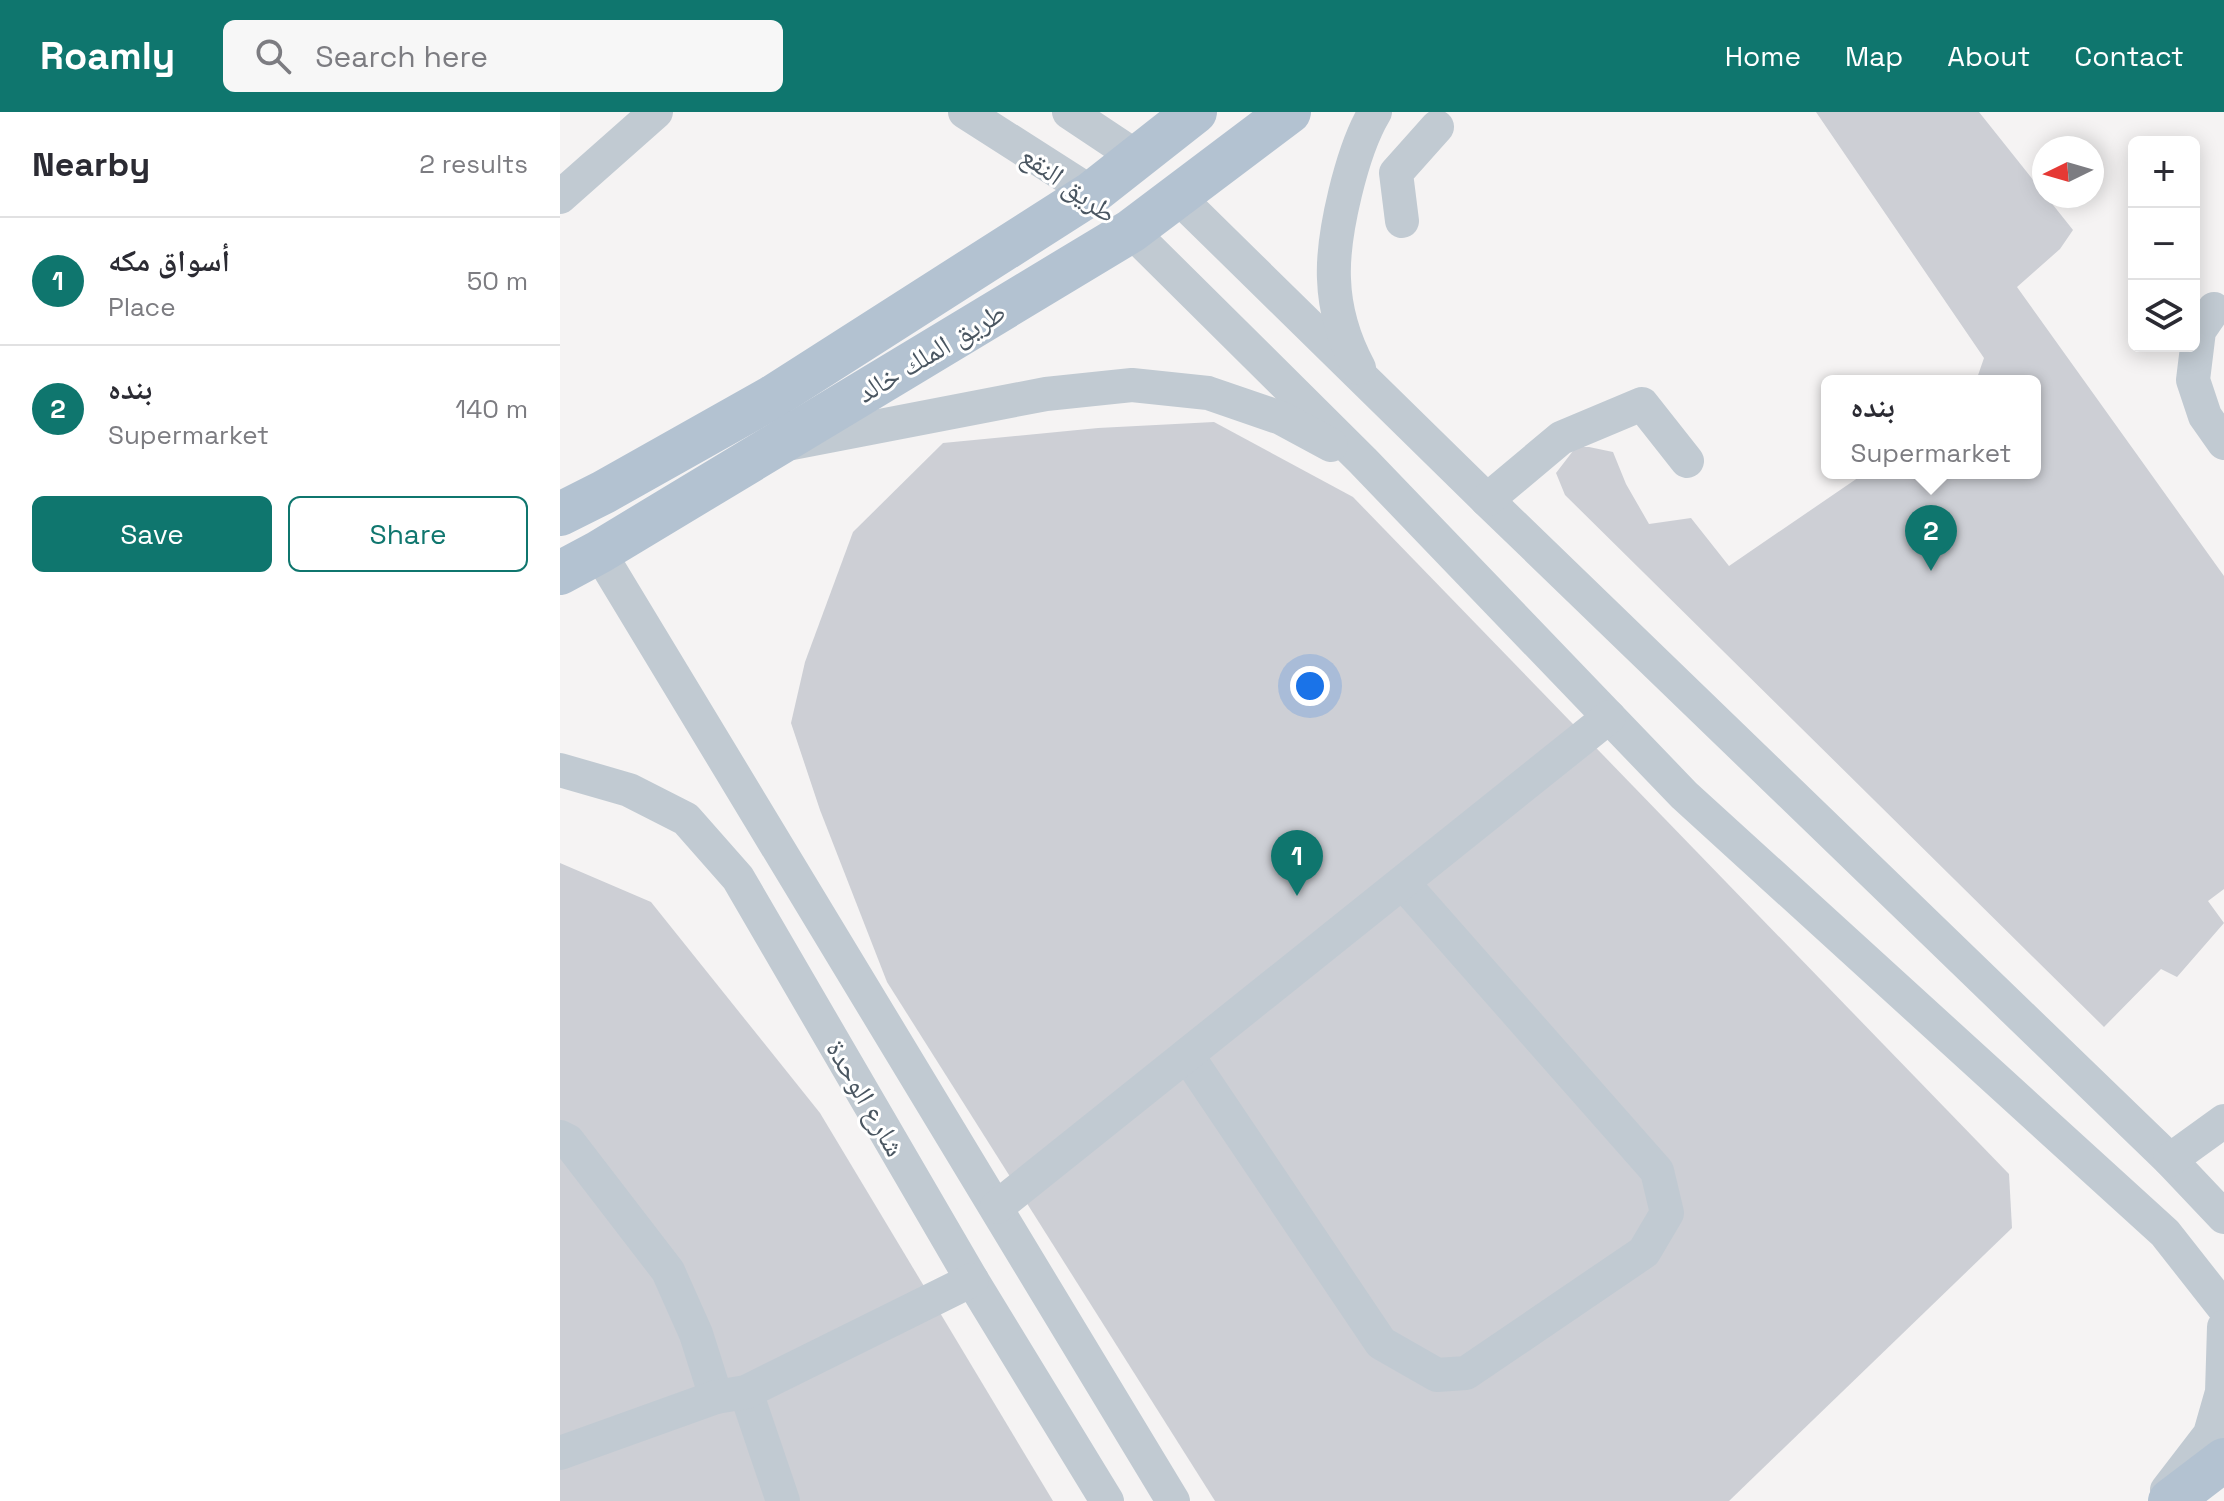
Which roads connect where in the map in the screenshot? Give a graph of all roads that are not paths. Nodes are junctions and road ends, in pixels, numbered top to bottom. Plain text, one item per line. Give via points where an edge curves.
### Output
1 (656, 112) edge
2 (965, 112) edge
3 (1069, 112) edge
4 (1195, 112) edge
5 (1289, 112) edge
6 (1375, 112) edge
7 (1437, 127) dead end
8 (1138, 158) junction
9 (566, 182) edge
10 (1092, 193) junction
11 (1176, 195) junction
12 (1402, 221) dead end
13 (1131, 231) junction
14 (2214, 309) dead end
15 (1367, 382) junction
16 (2224, 443) edge
17 (772, 447) junction
18 (1363, 461) junction
19 (1687, 461) dead end
20 (1487, 500) junction
21 (560, 514) edge
22 (599, 552) junction
23 (560, 573) edge
24 (1609, 717) junction
25 (560, 770) edge
26 (1403, 883) junction
27 (1187, 1055) junction
28 (2224, 1121) edge
29 (560, 1137) edge
30 (2170, 1160) junction
31 (997, 1207) junction
32 (2224, 1217) edge
33 (972, 1280) junction
34 (2224, 1308) edge
35 (2224, 1327) edge
36 (731, 1395) junction
37 (560, 1453) edge
38 (2224, 1460) edge
39 (783, 1501) edge
40 (1107, 1501) edge
41 (1173, 1501) edge
42 (2159, 1501) edge
43 (2170, 1501) edge

1 - 9 street
2 - 10 street, طريق النقع
3 - 8 street
4 - 8 main road, طريق الملك خالد
5 - 11 main road, طريق الملك خالد
6 - 15 street via 1353,166 1334,278 1348,347
7 - 12 street via 1396,173
8 - 10 main road, طريق الملك خالد
8 - 11 main road
10 - 13 main road, طريق النقع
10 - 21 main road, طريق الملك خالد via 771,398
11 - 13 main road, طريق الملك خالد
11 - 15 street
13 - 17 main road, طريق الملك خالد
13 - 18 street
14 - 16 street via 2199,331 2193,380 2205,416
15 - 20 street
17 - 18 street via 1046,394 1132,385 1208,393 1281,418
17 - 22 main road, طريق الملك خالد
18 - 24 street
19 - 20 street via 1642,404 1561,438
20 - 30 street
22 - 23 main road, طريق الملك خالد
22 - 31 street
24 - 26 street
24 - 34 street via 1684,795 2165,1233
25 - 33 street, شارع الوحدة via 629,790 686,819 738,878
26 - 27 street
26 - 27 street via 1657,1171 1667,1213 1644,1252 1466,1373 1437,1375 1381,1343
27 - 31 street
28 - 30 street
29 - 36 street via 668,1271
30 - 32 street
31 - 41 street
33 - 36 street
33 - 40 street, شارع الوحدة
35 - 42 street via 2222,1392 2210,1434
36 - 37 street
36 - 39 street
38 - 43 main road

